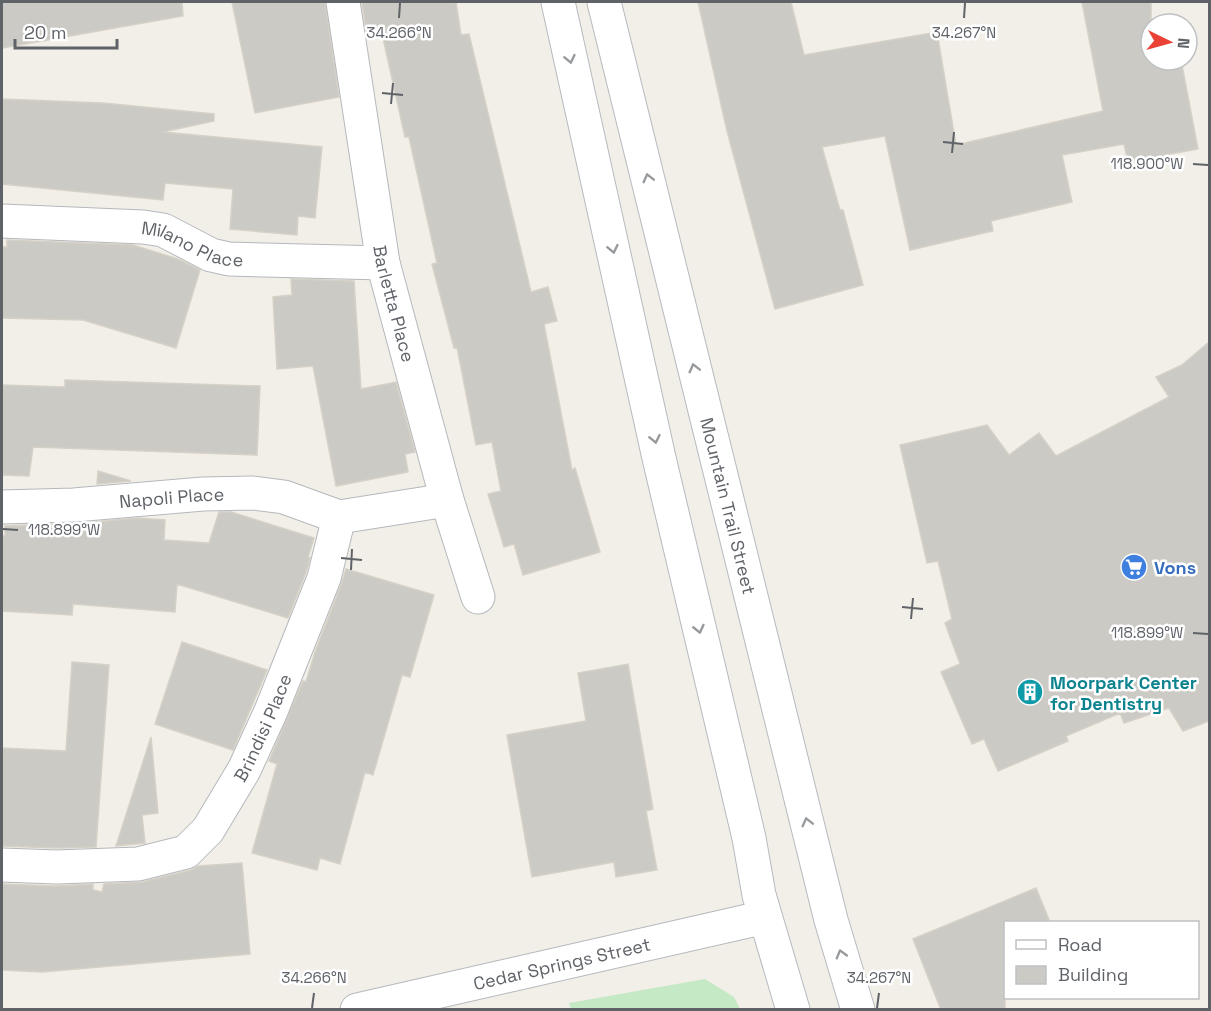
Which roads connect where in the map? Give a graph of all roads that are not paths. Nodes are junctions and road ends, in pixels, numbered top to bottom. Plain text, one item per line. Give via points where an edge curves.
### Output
1 (343, 2) edge
2 (558, 2) edge
3 (604, 2) edge
4 (2, 221) edge
5 (383, 263) junction
6 (447, 500) junction
7 (2, 507) edge
8 (339, 517) junction
9 (478, 597) dead end
10 (2, 865) edge
11 (765, 917) junction
12 (357, 1010) edge
13 (793, 1010) edge
14 (858, 1010) edge

1 - 5 street, Barletta Place
2 -> 11 street
14 -> 3 street, Mountain Trail Street via 829,910
4 - 5 street, Milano Place via 143,226 163,230 211,255 229,259
5 - 6 street, Barletta Place
6 - 8 street
6 - 9 street, Barletta Place
7 - 8 street, Napoli Place via 253,493 284,497
8 - 10 street, Brindisi Place via 324,578 271,711 244,770 208,830 186,852 138,864
11 - 12 street, Cedar Springs Street
11 - 13 street

